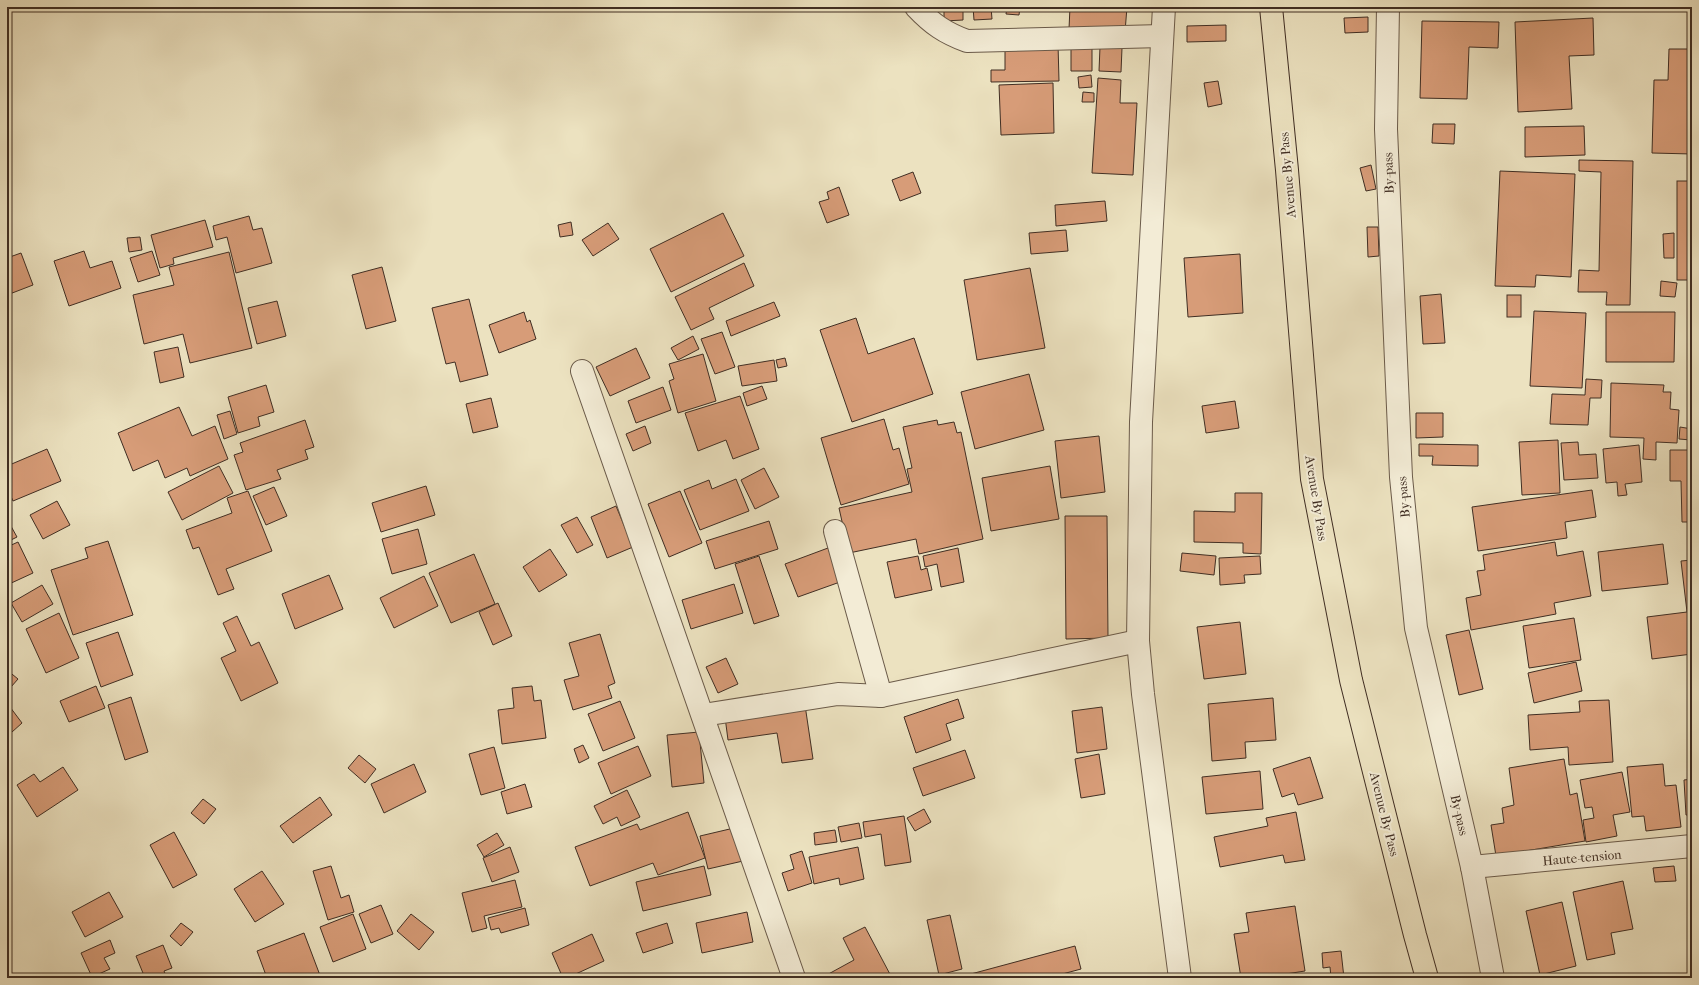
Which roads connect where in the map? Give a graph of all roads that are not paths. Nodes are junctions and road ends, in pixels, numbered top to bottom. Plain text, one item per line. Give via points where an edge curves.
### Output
1 (916, 7) edge
2 (1164, 7) edge
3 (1271, 7) edge
4 (1388, 7) edge
5 (1162, 36) junction
6 (582, 371) dead end
7 (835, 531) dead end
8 (1138, 641) junction
9 (881, 696) junction
10 (703, 715) junction
11 (1692, 846) edge
12 (1472, 867) junction
13 (794, 978) edge
14 (1180, 978) edge
15 (1427, 978) edge
16 (1493, 978) edge

1 - 5 street via 947,34 967,41
2 - 5 street
3 - 15 highway, Avenue By Pass via 1288,178 1312,479 1351,680
4 - 12 street, By-pass via 1386,129 1401,477 1416,628
5 - 8 street via 1141,422
6 - 10 street
7 - 9 street
8 - 9 street
8 - 14 street
9 - 10 street via 838,694
10 - 13 street
11 - 12 street, Haute-tension
12 - 16 street, By-pass

